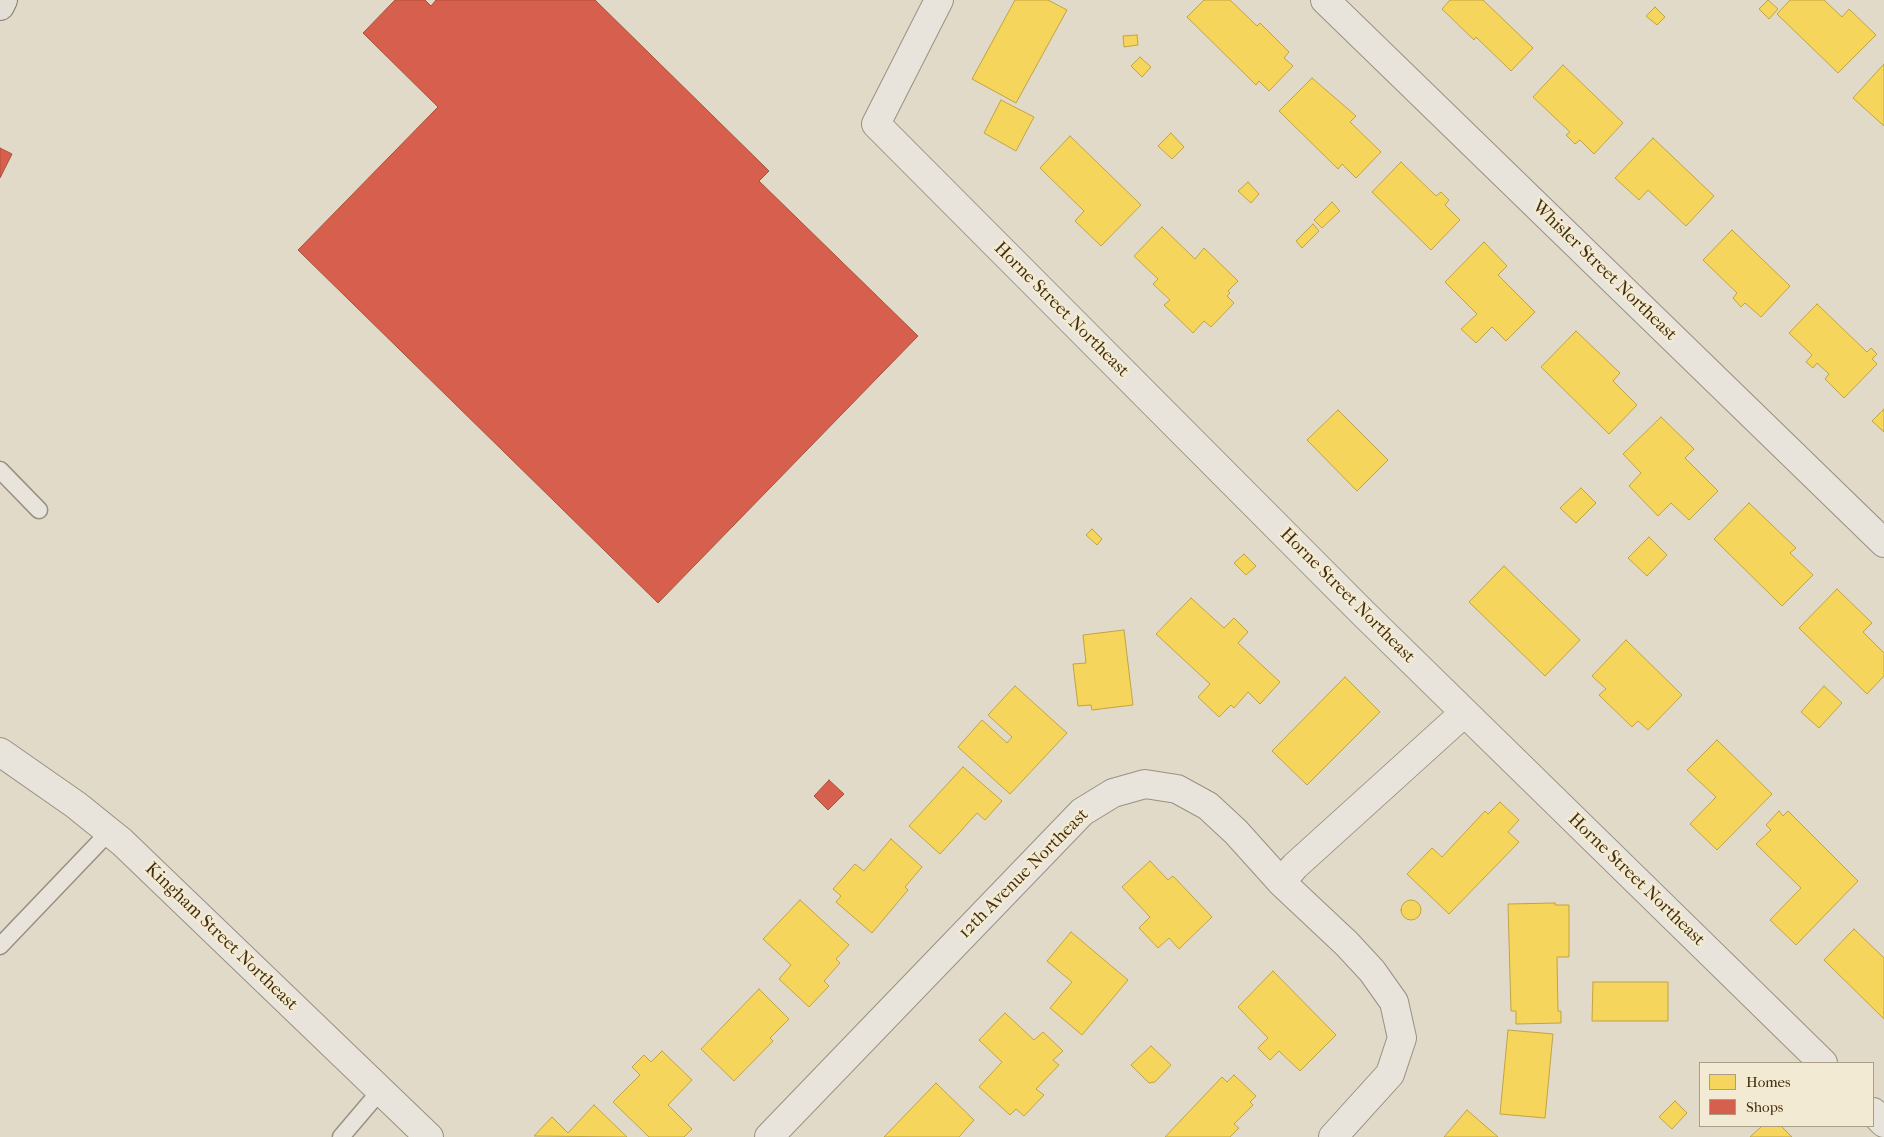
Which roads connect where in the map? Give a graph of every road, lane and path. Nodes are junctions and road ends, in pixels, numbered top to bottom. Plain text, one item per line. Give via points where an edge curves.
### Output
1 (3, 0) edge
2 (939, 0) edge
3 (1324, 0) edge
4 (0, 6) edge
5 (0, 470) edge
6 (40, 510) dead end
7 (1884, 543) edge
8 (1464, 712) junction
9 (0, 752) edge
10 (109, 832) junction
11 (1281, 882) junction
12 (0, 946) edge
13 (1822, 1062) edge
14 (381, 1090) junction
15 (1874, 1113) edge
16 (1884, 1123) edge
17 (341, 1137) edge
18 (429, 1137) edge
19 (769, 1137) edge
20 (1334, 1137) edge

1 - 4 main road
2 - 8 street, Horne Street Northeast via 876,124
3 - 7 street, Whisler Street Northeast
5 - 6 lane
8 - 11 street
8 - 13 street, Horne Street Northeast
9 - 10 street, Kingham Street Northeast
10 - 12 lane
10 - 14 street, Kingham Street Northeast
11 - 19 street, 12th Avenue Northeast via 1208,806 1177,789 1145,784 1113,793 1082,812
11 - 20 street, 12th Avenue Northeast via 1372,971 1394,1002 1402,1038 1390,1074
14 - 17 lane
14 - 18 street, Kingham Street Northeast
15 - 16 street

